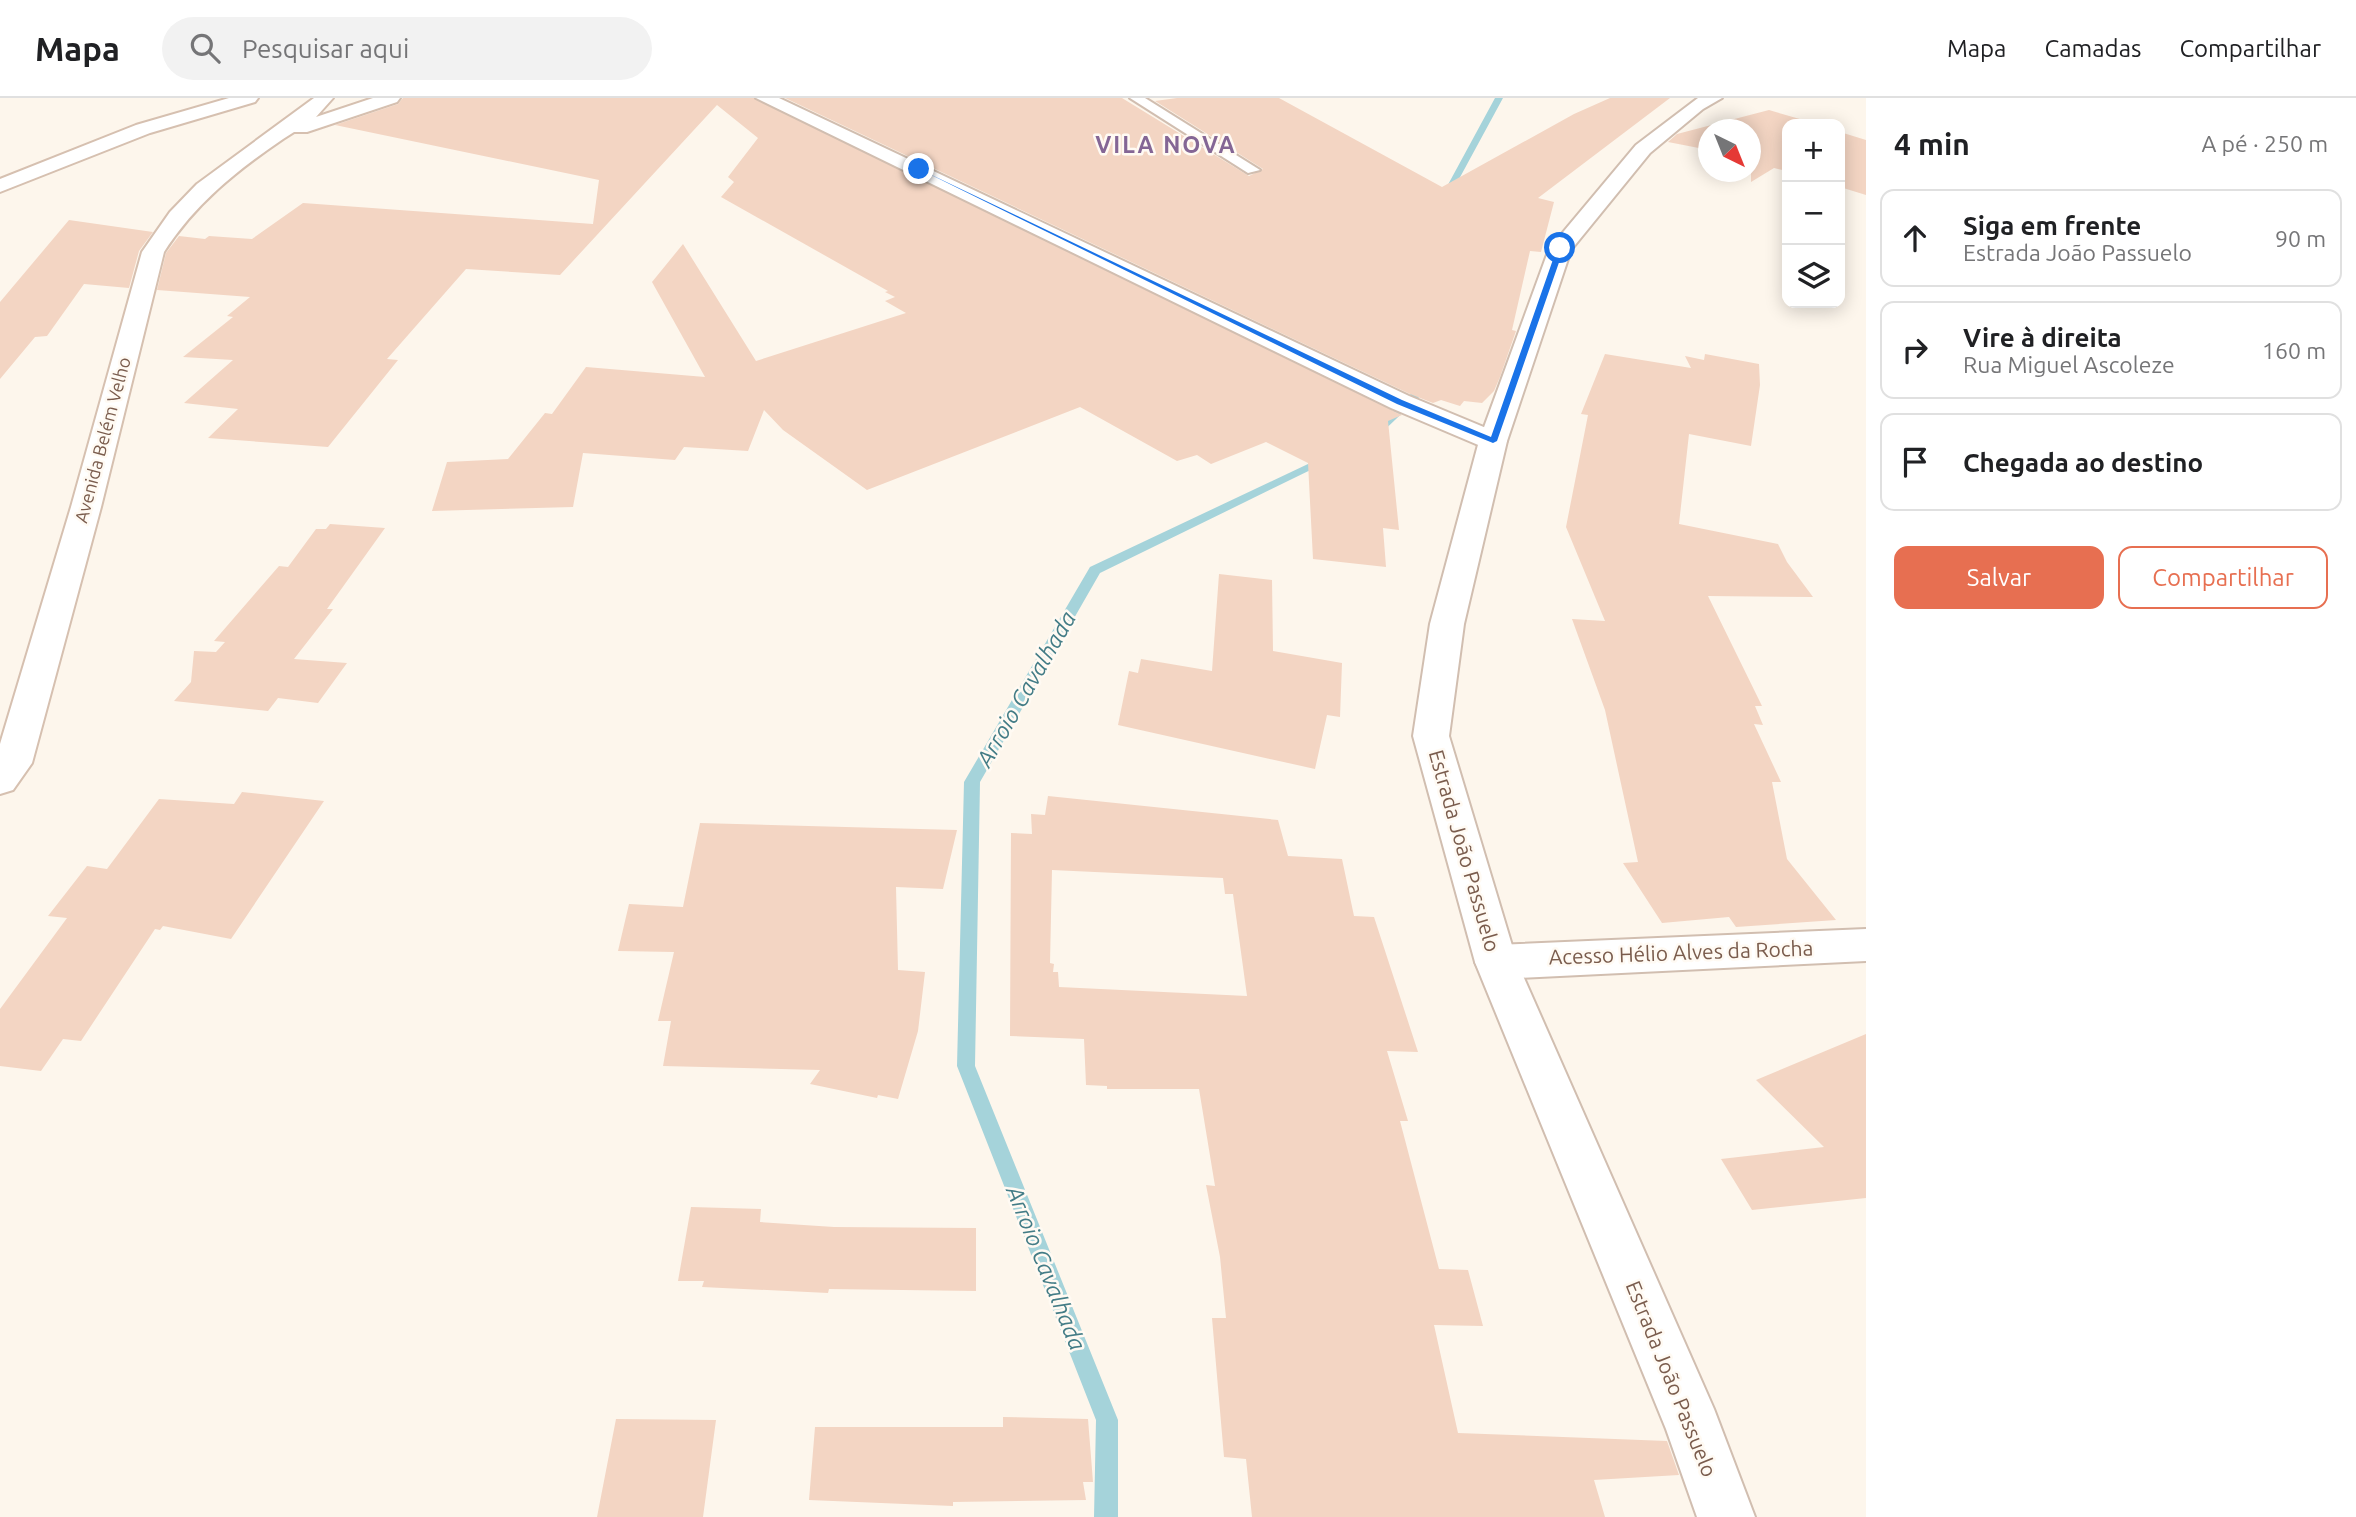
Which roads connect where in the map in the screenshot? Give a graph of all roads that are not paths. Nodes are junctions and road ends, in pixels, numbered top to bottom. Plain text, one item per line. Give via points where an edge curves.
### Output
1 (249, 98) edge
2 (324, 98) edge
3 (332, 98) edge
4 (368, 98) edge
5 (391, 98) edge
6 (765, 98) edge
7 (1136, 98) edge
8 (1713, 98) edge
9 (268, 141) junction
10 (1253, 170) dead end
11 (0, 186) edge
12 (1493, 441) junction
13 (4, 769) edge
14 (1866, 945) edge
15 (1496, 962) junction
16 (1726, 1517) edge

1 - 11 street via 143,129
2 - 9 street, Avenida Belém Velho
3 - 4 street
5 - 9 street, Avenida Belém Velho
6 - 12 street via 1400,402
7 - 10 lane
8 - 12 street, Estrada João Passuelo via 1697,105 1643,149 1560,248
9 - 13 street, Avenida Belém Velho via 200,189 172,220 153,252
12 - 15 street, Estrada João Passuelo via 1447,624 1431,736
14 - 15 street, Acesso Hélio Alves da Rocha
15 - 16 street, Estrada João Passuelo via 1694,1429

